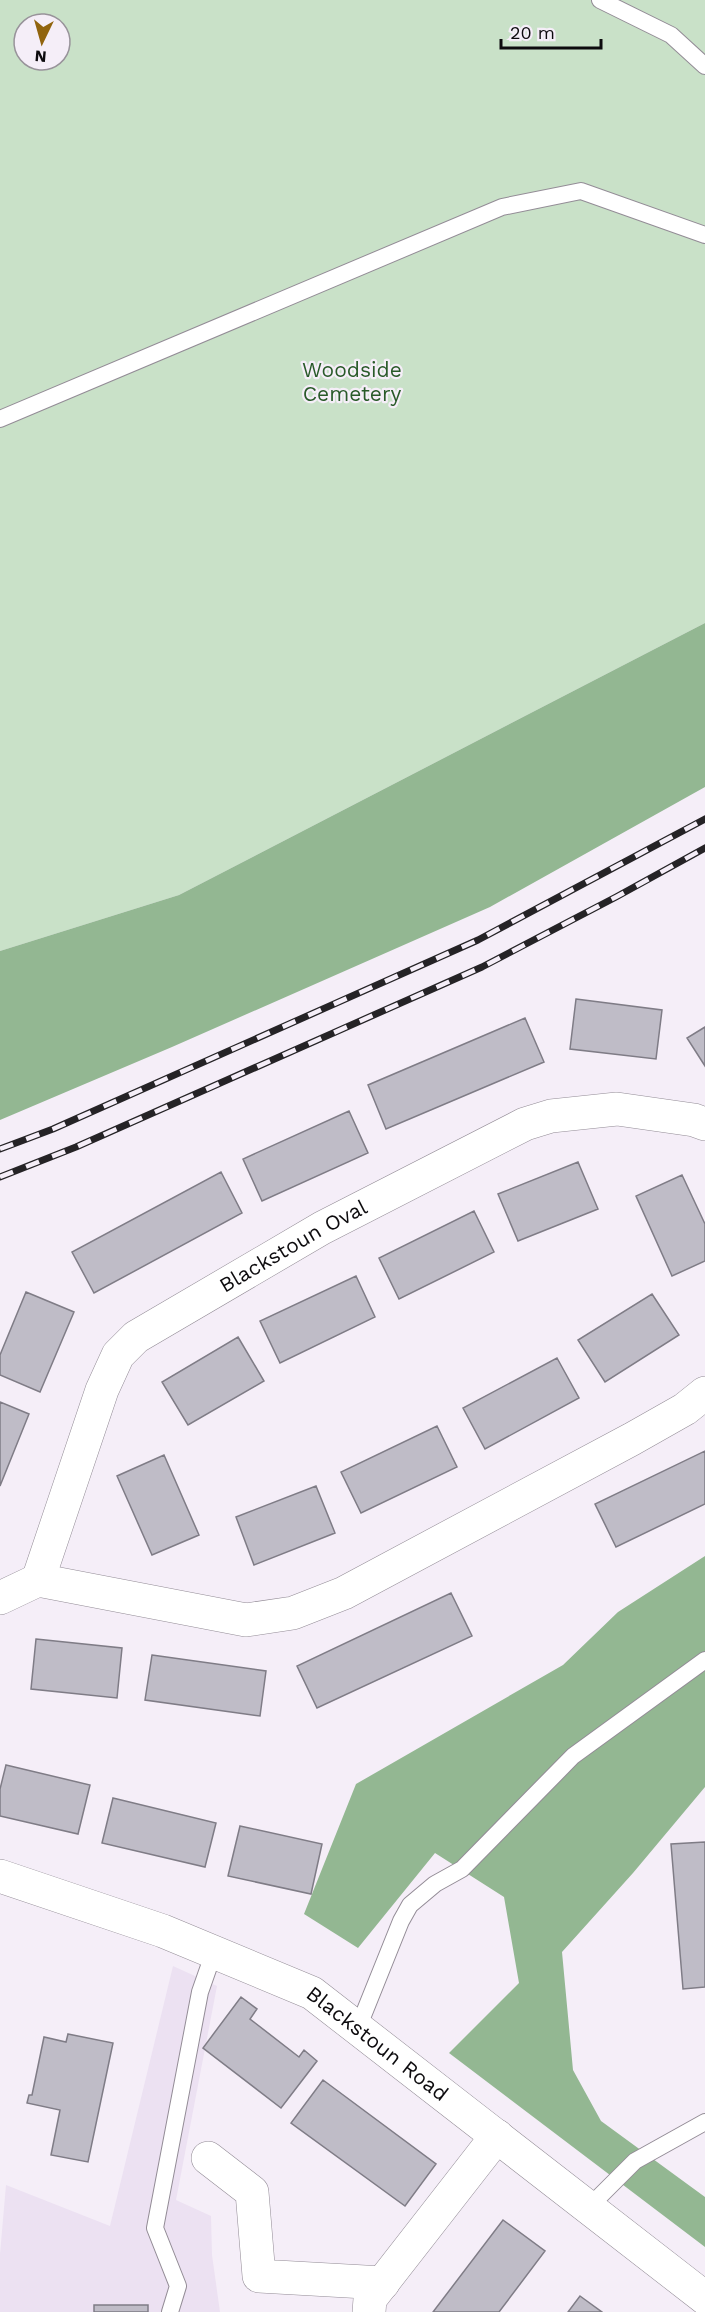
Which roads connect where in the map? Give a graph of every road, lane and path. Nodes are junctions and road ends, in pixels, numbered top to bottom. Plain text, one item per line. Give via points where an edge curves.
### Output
1 (600, 0) edge
2 (705, 66) edge
3 (705, 235) edge
4 (0, 419) edge
5 (705, 1124) edge
6 (705, 1394) edge
7 (38, 1580) junction
8 (0, 1598) edge
9 (705, 1660) edge
10 (0, 1876) edge
11 (214, 1952) junction
12 (358, 2028) junction
13 (705, 2122) edge
14 (497, 2136) junction
15 (208, 2158) dead end
16 (589, 2207) junction
17 (383, 2283) junction
18 (705, 2298) edge
19 (170, 2312) edge
20 (369, 2312) edge

1 - 2 lane via 671,34
3 - 4 lane via 581,191 502,207
5 - 7 street, Blackstoun Oval via 616,1109 551,1116 525,1124 322,1228 136,1337 118,1355 102,1390
6 - 7 street via 632,1439 344,1593 293,1613 246,1620
7 - 8 street
9 - 12 lane via 573,1756 462,1869 435,1884 410,1905
10 - 11 street, Blackstoun Road
11 - 12 street, Blackstoun Road via 312,1993
11 - 19 lane via 200,1992 155,2228 178,2286
12 - 14 street, Blackstoun Road
13 - 16 lane via 635,2161
14 - 16 street, Blackstoun Road
14 - 17 street
15 - 17 street via 252,2192 259,2276
16 - 18 street, Blackstoun Road
17 - 20 street via 370,2299

